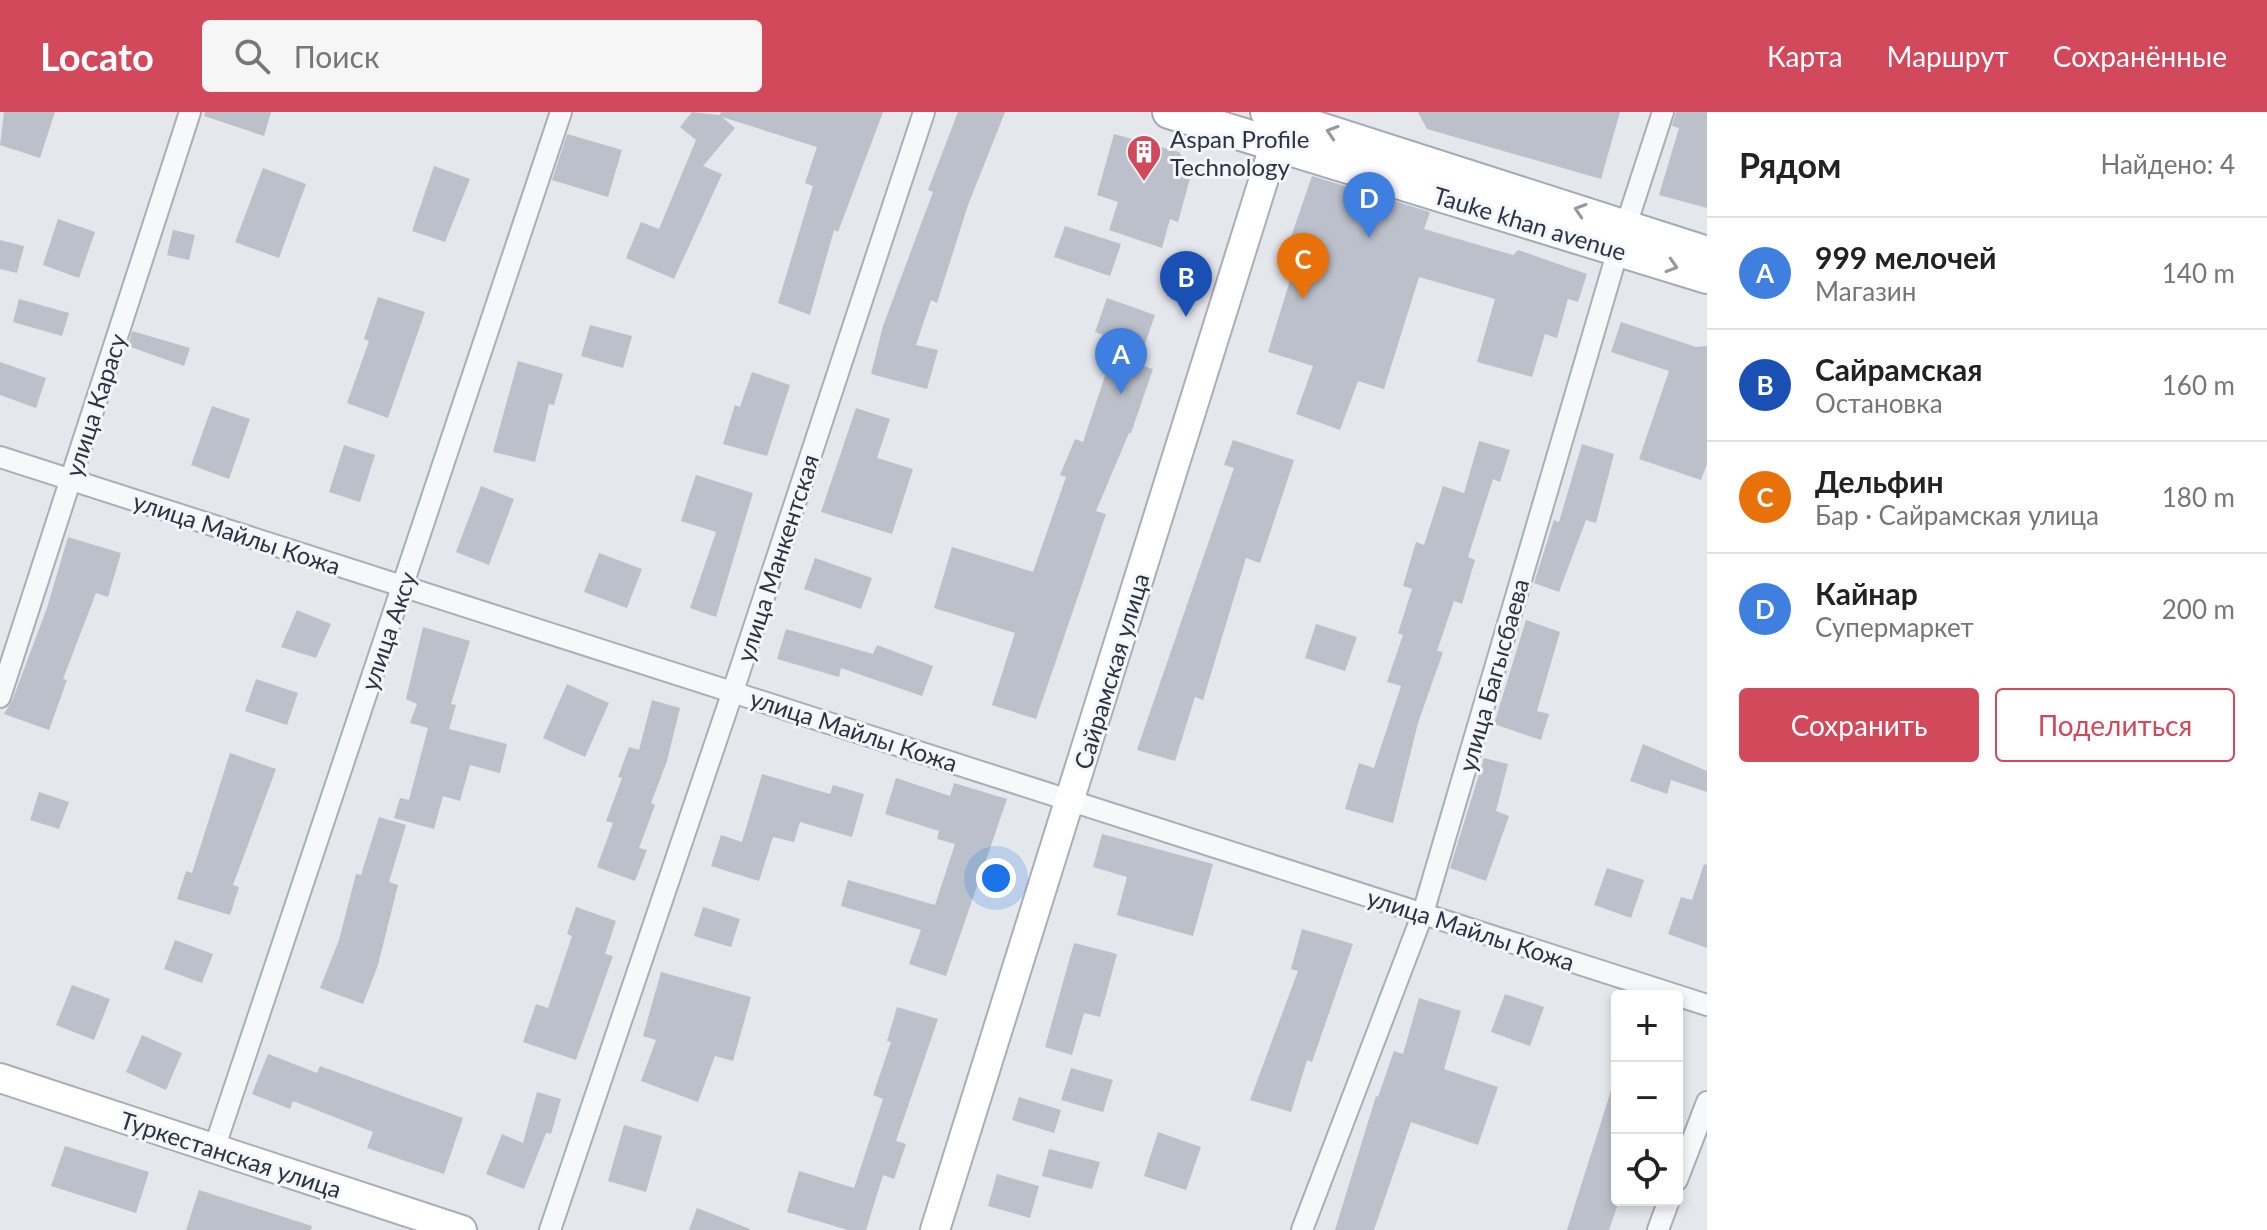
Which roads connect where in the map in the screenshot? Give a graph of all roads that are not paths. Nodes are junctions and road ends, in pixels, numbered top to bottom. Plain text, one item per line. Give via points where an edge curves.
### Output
1 (190, 112) edge
2 (561, 112) edge
3 (924, 112) edge
4 (1169, 112) edge
5 (1663, 112) edge
6 (1278, 122) edge
7 (1622, 237) junction
8 (1707, 253) edge
9 (1707, 277) edge
10 (0, 457) edge
11 (71, 480) junction
12 (403, 586) junction
13 (733, 691) junction
14 (0, 697) edge
15 (1071, 799) junction
16 (1423, 913) junction
17 (1707, 1005) edge
18 (0, 1078) edge
19 (1707, 1102) edge
20 (214, 1149) junction
21 (1683, 1164) edge
22 (1667, 1206) edge
23 (462, 1230) edge
24 (550, 1230) edge
25 (935, 1230) edge
26 (1302, 1230) edge
27 (1658, 1230) edge

1 - 11 street, улица Карасу
2 - 12 street, улица Аксу
3 - 13 street, улица Манкентская
4 - 6 main road, Tauke khan avenue
5 - 7 street, улица Багысбаева
6 - 7 main road, Tauke khan avenue
6 - 15 main road, Сайрамская улица
7 - 8 main road, Tauke khan avenue
7 -> 9 main road, Tauke khan avenue
7 - 16 street, улица Багысбаева
10 - 11 street, улица Майлы Кожа
11 - 12 street, улица Майлы Кожа
11 - 14 street, улица Карасу
12 - 13 street, улица Майлы Кожа
12 - 20 street, улица Аксу
13 - 15 street, улица Майлы Кожа
13 - 24 street, улица Манкентская
15 - 16 street, улица Майлы Кожа
15 - 25 main road, Сайрамская улица
16 - 17 street, улица Майлы Кожа
16 - 26 street, улица Багысбаева
18 - 20 main road, Туркестанская улица
19 - 21 street
20 - 23 main road, Туркестанская улица
22 - 27 street

